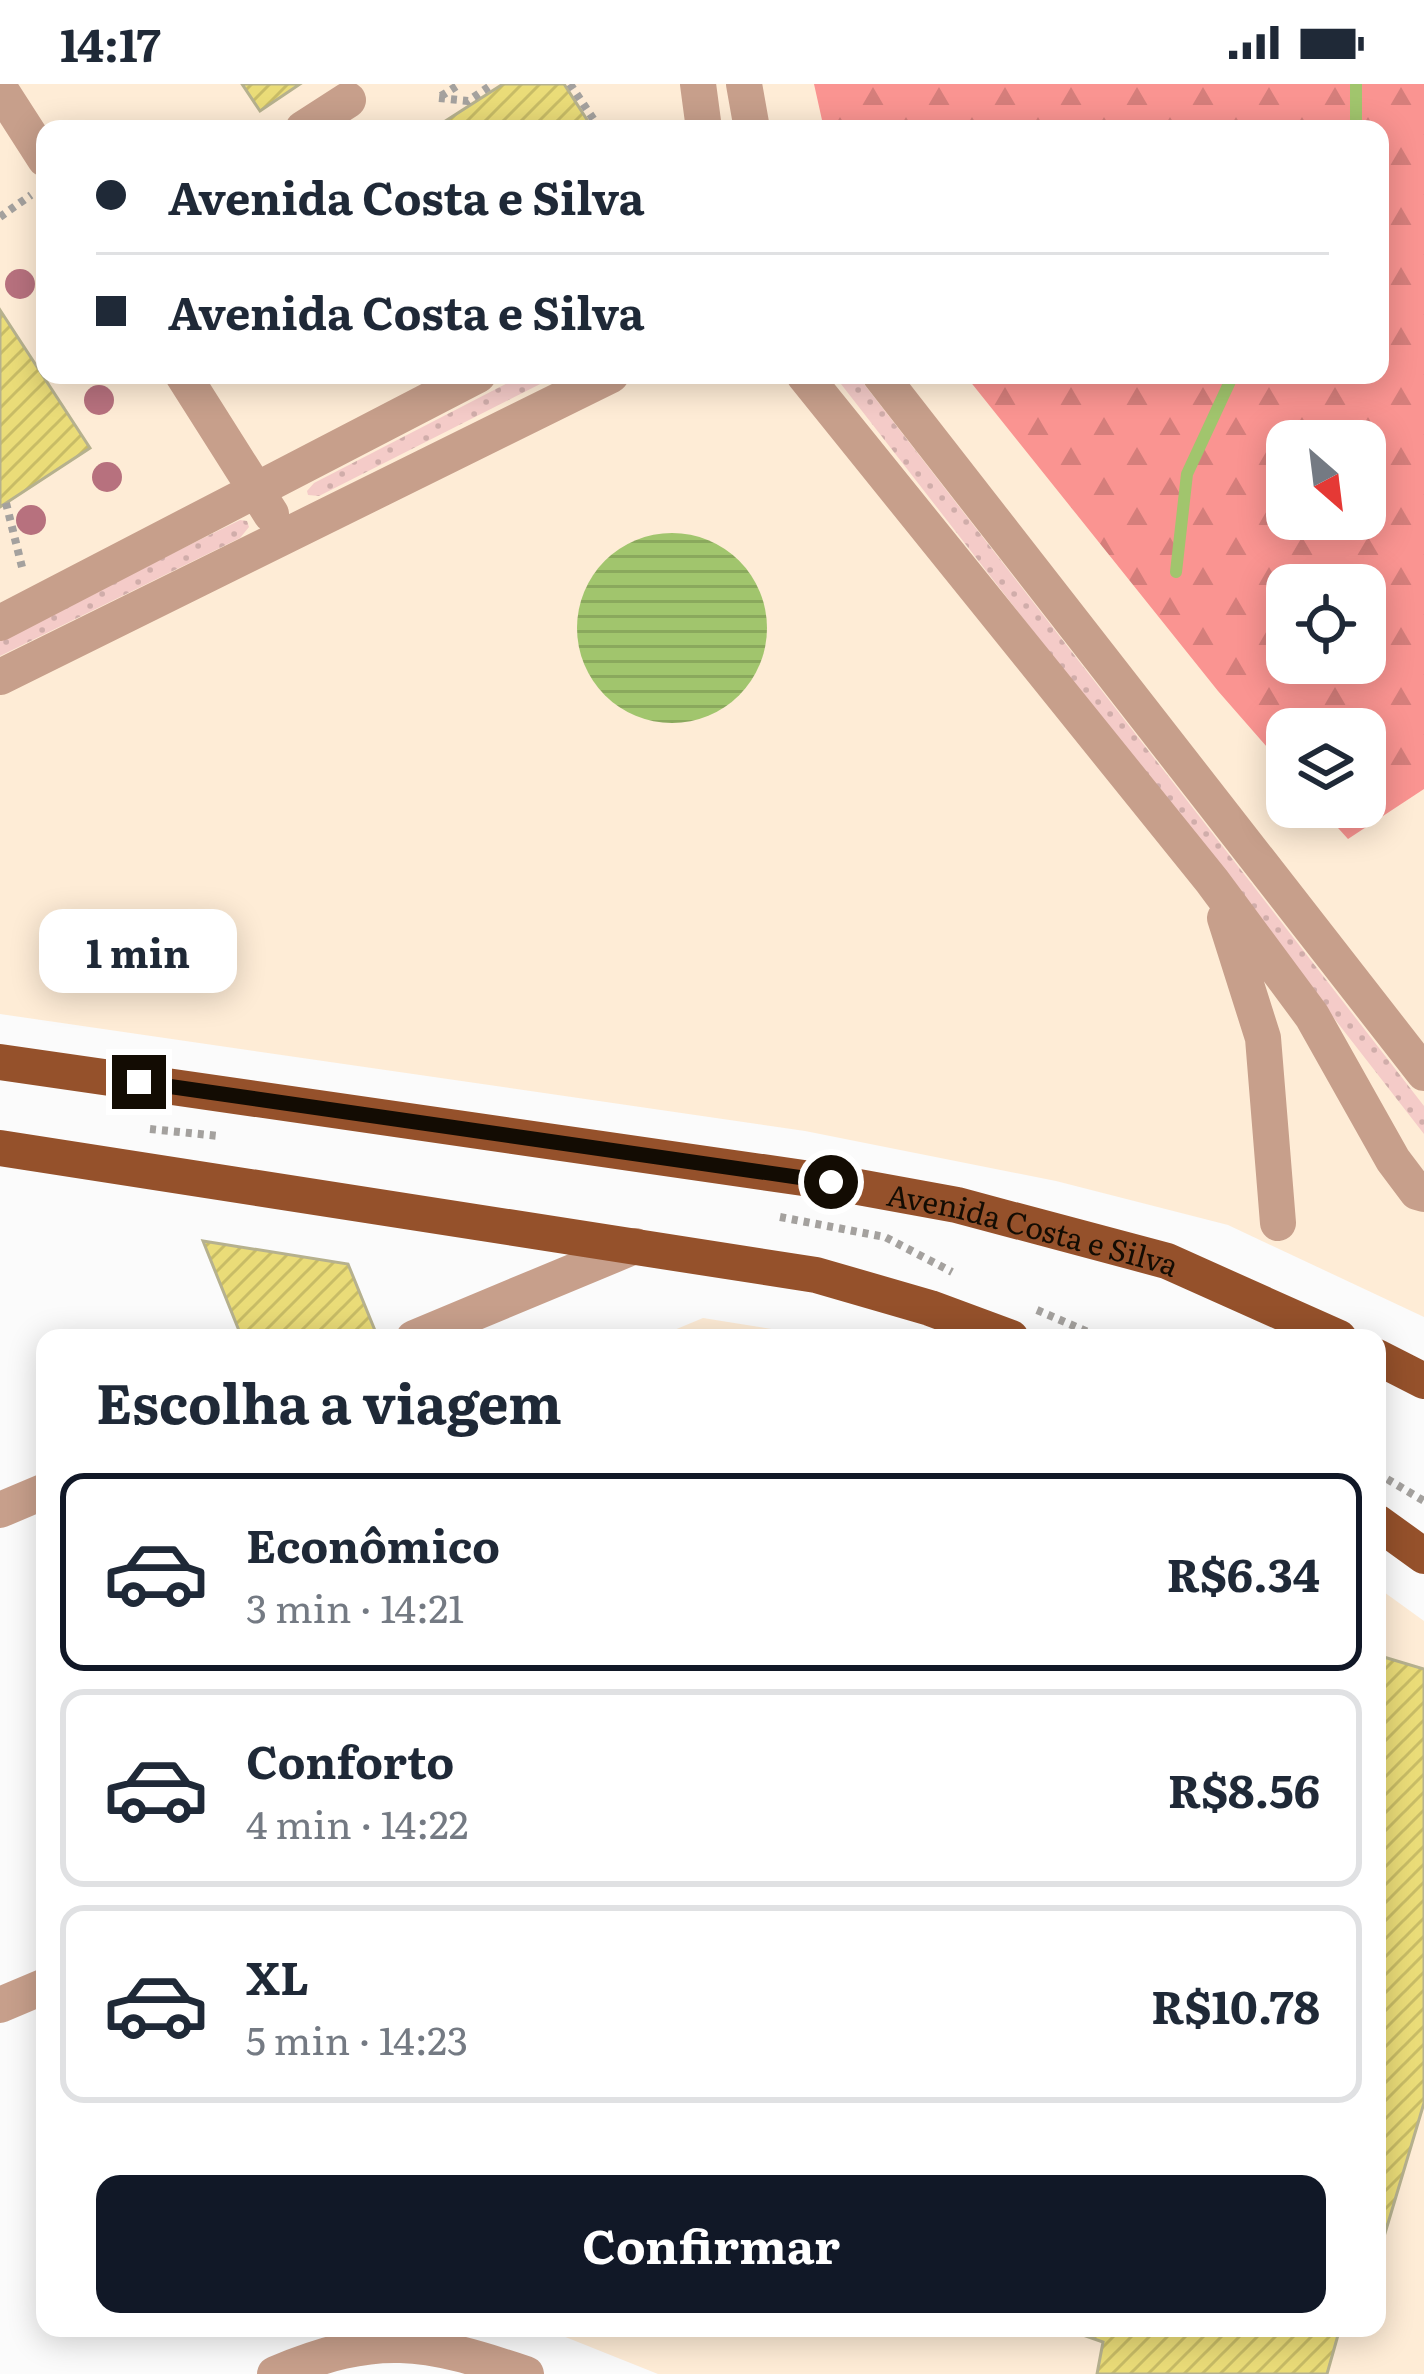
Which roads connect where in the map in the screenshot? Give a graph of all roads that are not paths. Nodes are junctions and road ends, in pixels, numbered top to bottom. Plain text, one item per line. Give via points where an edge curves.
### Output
1 (698, 84) edge
2 (744, 84) edge
3 (0, 89) edge
4 (348, 100) dead end
5 (317, 120) edge
6 (703, 120) edge
7 (750, 120) edge
8 (36, 144) edge
9 (189, 384) edge
10 (461, 384) edge
11 (593, 384) edge
12 (811, 384) edge
13 (887, 384) edge
14 (259, 492) junction
15 (285, 538) junction
16 (0, 623) edge
17 (0, 677) edge
18 (1211, 881) junction
19 (0, 1062) edge
20 (1424, 1072) edge
21 (0, 1148) edge
22 (1424, 1194) edge
23 (1278, 1223) dead end
24 (634, 1246) junction
25 (436, 1329) edge
26 (987, 1329) edge
27 (1319, 1329) edge
28 (1386, 1362) edge
29 (1386, 1374) edge
30 (1421, 1379) edge
31 (36, 1495) edge
32 (0, 1510) edge
33 (1386, 1529) edge
34 (1424, 1556) edge
35 (36, 1990) edge
36 (0, 2005) edge
37 (290, 2367) edge
38 (526, 2374) edge

1 - 6 street
2 - 7 street
3 - 8 street
4 - 5 street
9 - 14 street
10 - 14 street
11 - 15 street
12 - 18 street
13 - 20 street
14 - 15 street
14 - 16 street
15 - 17 street
18 - 22 street via 1312,1016 1393,1160
18 - 23 street via 1263,1038
19 - 27 main road, Avenida Costa e Silva via 956,1205 1167,1261
21 - 24 main road
24 - 25 street
24 - 26 main road via 816,1275
28 - 30 main road
29 - 30 main road
31 - 32 street
33 - 34 main road
35 - 36 street
37 - 38 street via 362,2346 420,2343

